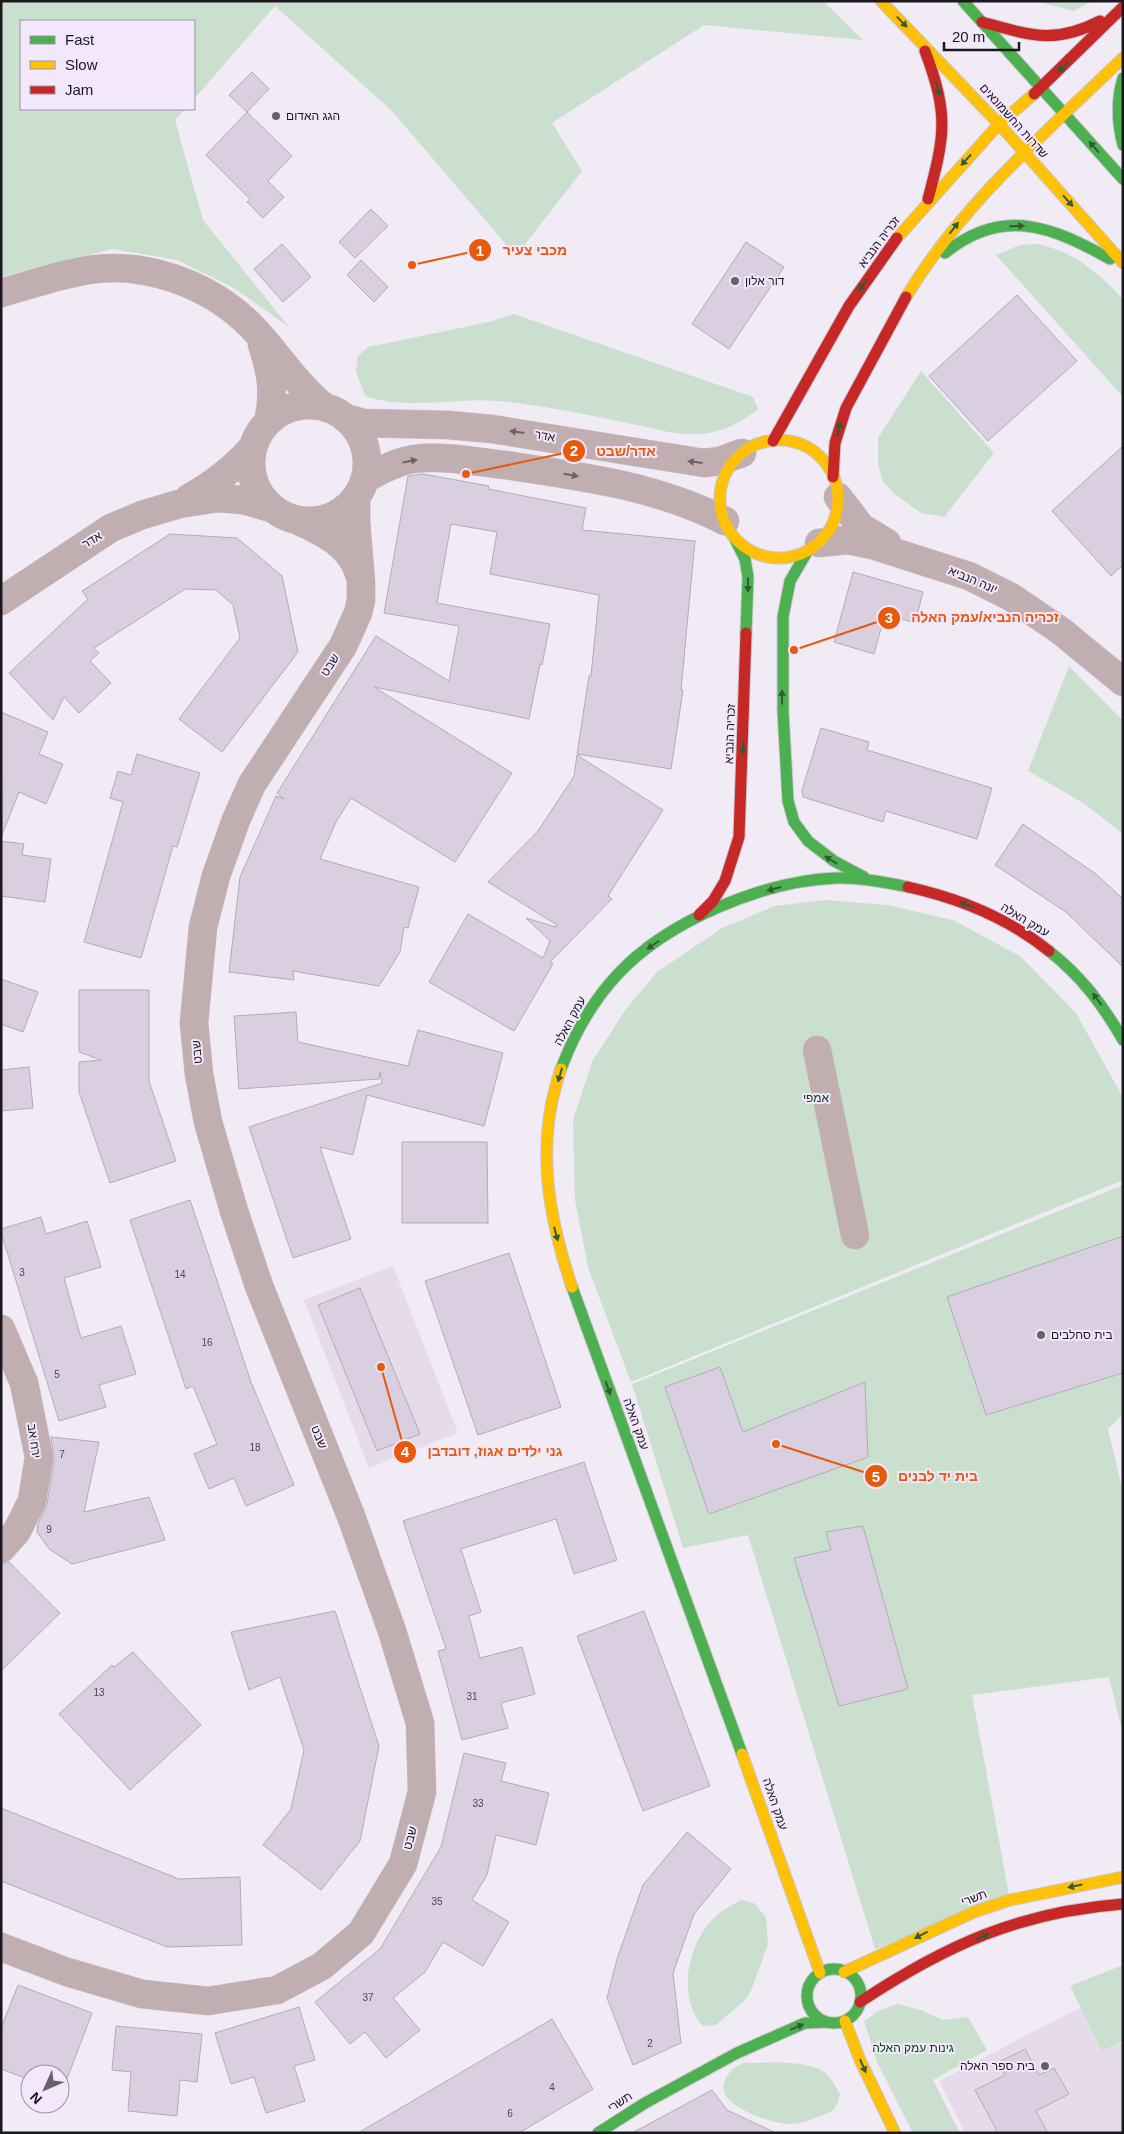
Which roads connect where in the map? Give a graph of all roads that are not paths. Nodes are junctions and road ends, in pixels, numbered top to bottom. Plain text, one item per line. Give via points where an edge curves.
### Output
1 (881, 1) edge
2 (963, 1) edge
3 (1122, 7) edge
4 (982, 22) junction
5 (922, 43) junction
6 (1123, 58) edge
7 (1123, 78) edge
8 (1042, 87) junction
9 (1065, 114) junction
10 (1000, 124) junction
11 (1123, 145) edge
12 (1024, 152) junction
13 (1123, 179) edge
14 (926, 205) junction
15 (1123, 264) edge
16 (917, 281) junction
17 (1, 293) edge
18 (259, 335) junction
19 (334, 412) junction
20 (268, 422) junction
21 (772, 441) junction
22 (253, 447) junction
23 (742, 453) junction
24 (836, 487) junction
25 (361, 488) junction
26 (179, 504) junction
27 (271, 508) junction
28 (298, 520) junction
29 (730, 530) junction
30 (813, 547) junction
31 (914, 557) junction
32 (361, 583) junction
33 (5, 602) edge
34 (1123, 682) edge
35 (874, 882) junction
36 (695, 920) junction
37 (1123, 1040) edge
38 (817, 1050) dead end
39 (855, 1235) dead end
40 (1, 1329) edge
41 (1, 1549) edge
42 (1123, 1877) edge
43 (1123, 1904) edge
44 (1, 1947) edge
45 (844, 1972) junction
46 (820, 1973) junction
47 (809, 1987) junction
48 (860, 2002) junction
49 (796, 2008) dead end
50 (782, 2020) dead end
51 (845, 2021) junction
52 (827, 2022) junction
53 (737, 2053) junction
54 (598, 2133) edge
55 (895, 2133) edge

1 -> 5 street, שדרות החשמונאים
2 - 4 street
3 - 4 street via 1086,30 1070,36 1036,36
3 -> 8 street, זכריה הנביא
4 - 8 street
5 - 10 street, שדרות החשמונאים
5 -> 14 street via 940,92 944,116 943,136
6 - 9 street
7 - 11 street via 1118,108
8 - 9 street
8 - 10 street, זכריה הנביא
9 - 12 street
13 -> 9 street
10 - 12 street, שדרות החשמונאים
10 -> 14 street, זכריה הנביא
12 -> 15 street, שדרות החשמונאים
16 -> 12 street via 953,229
14 -> 21 street, זכריה הנביא via 892,244 849,306
16 -> 15 street via 951,248 975,233 997,227 1047,229
24 -> 16 street via 835,444 842,418 882,339
17 - 18 street via 80,271 140,270 173,278 200,290 227,306
18 - 19 street via 308,394
18 - 20 street via 272,385
19 - 20 street via 308,405 293,407
23 -> 19 street, אדר via 720,462 704,463 492,429 364,423
19 - 25 street via 354,427 362,439 367,466
20 - 22 street
21 - 23 street
21 - 24 street via 788,441 815,453 826,464
22 - 26 street, אדר via 223,478
22 - 27 street via 251,473 262,498
23 - 29 street via 733,462 722,484 721,509
24 - 30 street via 834,522
24 - 31 street, יונה הנביא via 861,527
25 - 28 street via 337,515 311,522
25 -> 29 street via 390,466 416,459 489,463 617,484 687,503
25 - 32 street, שבט via 356,522
26 - 27 street, אדר via 218,498 243,500
26 - 33 street, אדר via 111,528 56,563
27 - 28 street
28 - 32 street, שבט via 327,534 339,544 357,568
29 - 30 street via 747,549 762,556 792,557
29 -> 36 street, זכריה הנביא via 745,559 748,577 740,837 725,881
30 - 31 street, יונה הנביא via 847,540
35 -> 30 street via 816,850 793,819 788,796 782,710 782,635 786,593 794,570
31 - 34 street, יונה הנביא via 968,576 1011,597 1061,631
32 - 44 street, שבט via 358,613 343,646 252,784 236,820 216,876 203,927 194,1023 208,1122 234,1211 259,1286 351,1516 392,1631 420,1723 422,1792 406,1855 361,1933 322,1966 277,1990 208,2002 142,1994 67,1972
35 -> 36 street via 846,879 774,889
37 -> 35 street, עמק האלה via 1088,986 1035,940 1000,919 964,904
36 -> 46 street, עמק האלה via 637,957 593,1003 562,1066 551,1107 546,1145 546,1186 553,1226 581,1314
38 - 39 street
40 - 41 street, ירח אב via 24,1383 38,1457 32,1501 17,1532
42 -> 45 street, תשרי via 1010,1900 983,1909
48 -> 43 street via 929,1961 1008,1925 1040,1916
45 - 46 street via 838,1969
45 - 48 street via 854,1977 859,1985
46 - 47 street
47 - 49 street
47 - 52 street via 807,1996 813,2013
48 - 51 street via 852,2017
50 - 53 street, תשרי
51 - 52 street
51 -> 55 street
53 -> 52 street, תשרי via 805,2023
53 - 54 street, תשרי via 645,2103

